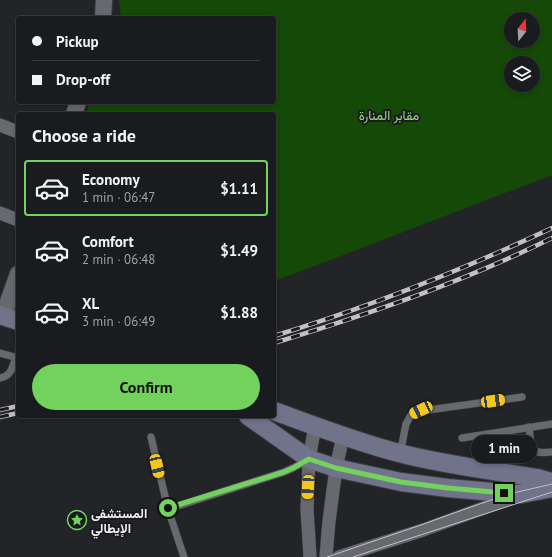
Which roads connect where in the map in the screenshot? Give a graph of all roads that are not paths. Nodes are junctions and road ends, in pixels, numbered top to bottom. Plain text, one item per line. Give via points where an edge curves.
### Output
1 (104, 0) edge
2 (104, 16) edge
3 (0, 125) edge
4 (16, 131) edge
5 (0, 213) edge
6 (16, 219) edge
7 (16, 282) edge
8 (7, 317) edge
9 (0, 353) edge
10 (16, 357) edge
11 (16, 359) edge
12 (0, 378) edge
13 (522, 397) dead end
14 (276, 412) edge
15 (251, 418) edge
16 (552, 424) edge
17 (316, 426) junction
18 (529, 427) junction
19 (343, 436) junction
20 (150, 437) dead end
21 (462, 438) dead end
22 (552, 452) edge
23 (400, 454) junction
24 (309, 459) junction
25 (336, 468) junction
26 (552, 482) edge
27 (552, 488) edge
28 (521, 494) junction
29 (168, 508) junction
30 (184, 557) edge
31 (310, 557) edge
32 (326, 557) edge
33 (339, 557) edge

1 - 2 street
3 - 4 street
5 - 6 street
7 - 8 street
9 - 10 lane
11 - 12 lane via 10,373
13 - 23 lane via 421,410 411,415 406,424
14 - 17 main road
15 - 24 main road
16 - 18 lane
17 - 19 main road
17 - 24 street
18 - 21 lane
18 - 22 lane via 535,450
19 - 23 main road
19 - 25 street
20 - 29 lane
23 - 26 main road
24 - 25 main road
24 - 29 lane via 284,472
24 - 31 street via 307,509
25 - 28 main road via 401,482
25 - 32 street
27 - 28 main road
28 - 33 street
29 - 30 lane

